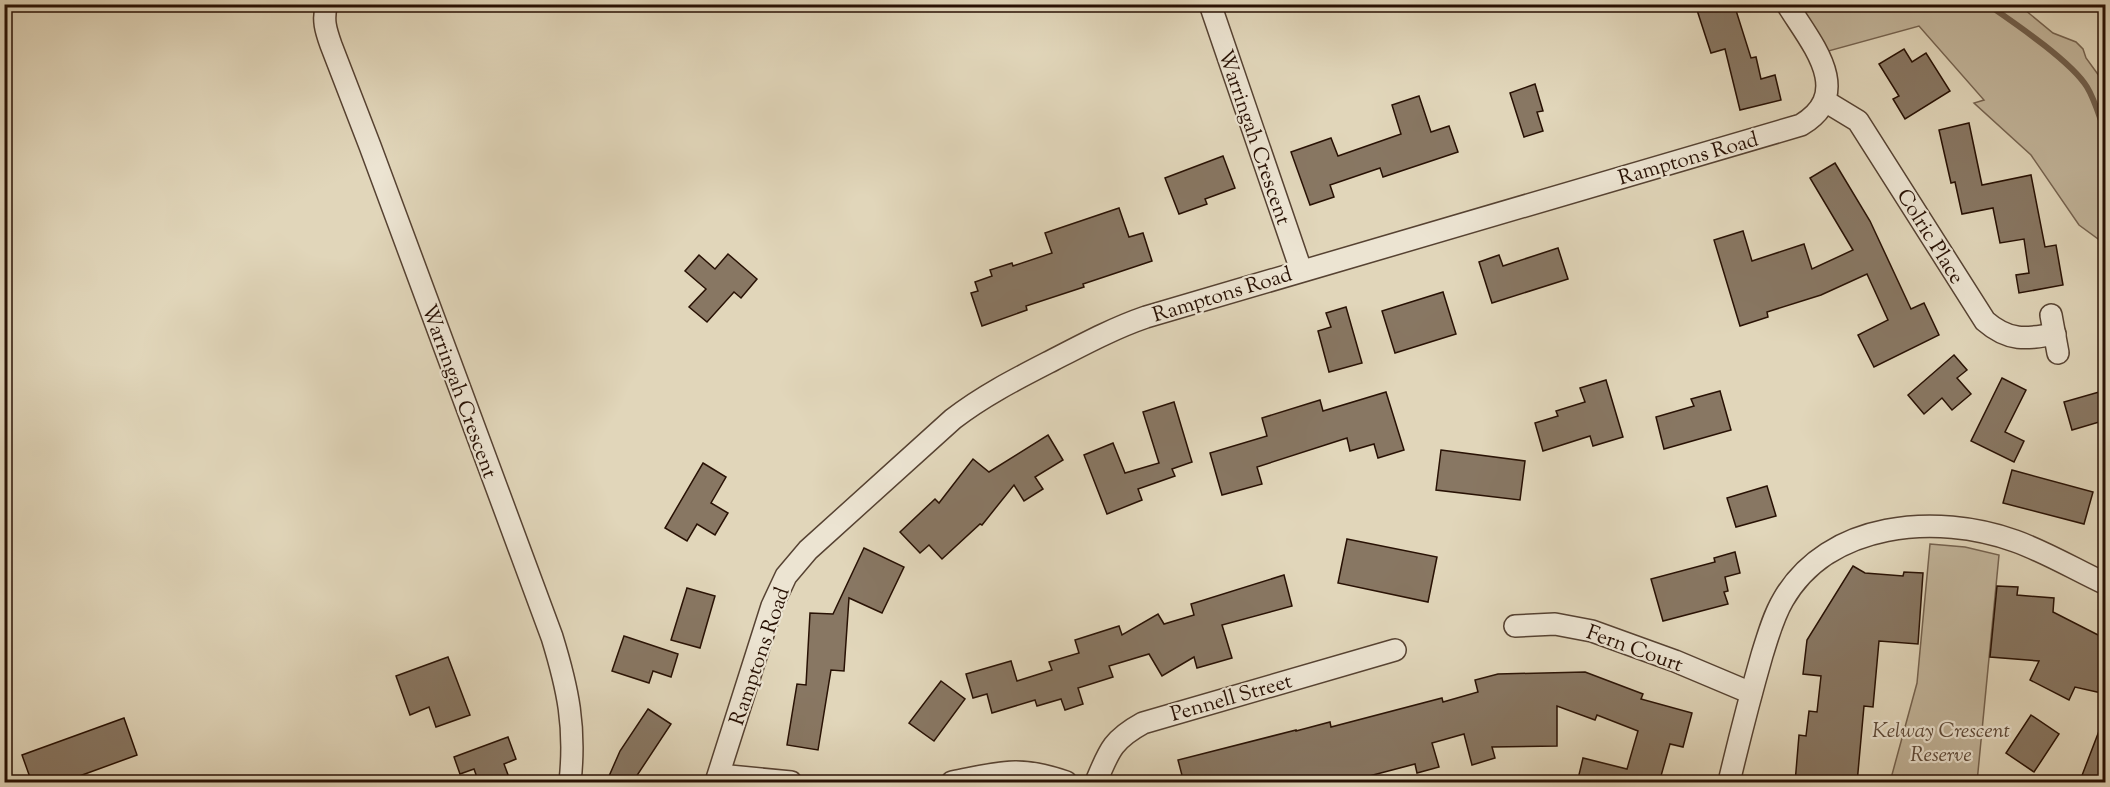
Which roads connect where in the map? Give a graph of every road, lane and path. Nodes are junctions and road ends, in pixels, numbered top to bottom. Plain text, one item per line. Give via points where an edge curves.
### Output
1 (327, 4) edge
2 (1210, 4) edge
3 (1786, 4) edge
4 (1825, 101) junction
5 (1301, 270) junction
6 (2055, 334) dead end
7 (2106, 584) edge
8 (1515, 626) dead end
9 (1395, 650) dead end
10 (1751, 693) junction
11 (717, 779) edge
12 (570, 783) edge
13 (791, 783) edge
14 (952, 783) edge
15 (1066, 783) edge
16 (1096, 783) edge
17 (1729, 783) edge

1 - 12 street, Warringah Crescent via 324,18 328,38 558,656 572,724
2 - 5 street, Warringah Crescent
3 - 4 street via 1822,62 1828,83
4 - 5 street, Ramptons Road via 1812,118 1789,129
4 - 6 street, Colric Place via 1858,121 1985,321 2014,338
5 - 11 street, Ramptons Road via 1123,325 995,390 953,419 808,550 786,576 772,606
7 - 10 street via 2016,542 1983,533 1918,527 1870,534 1842,544 1797,579 1773,620
8 - 10 street, Fern Court via 1555,624 1592,631
9 - 16 street, Pennell Street via 1143,723 1124,733 1109,750
10 - 17 street
11 - 13 street
14 - 15 street via 1011,771 1037,773

